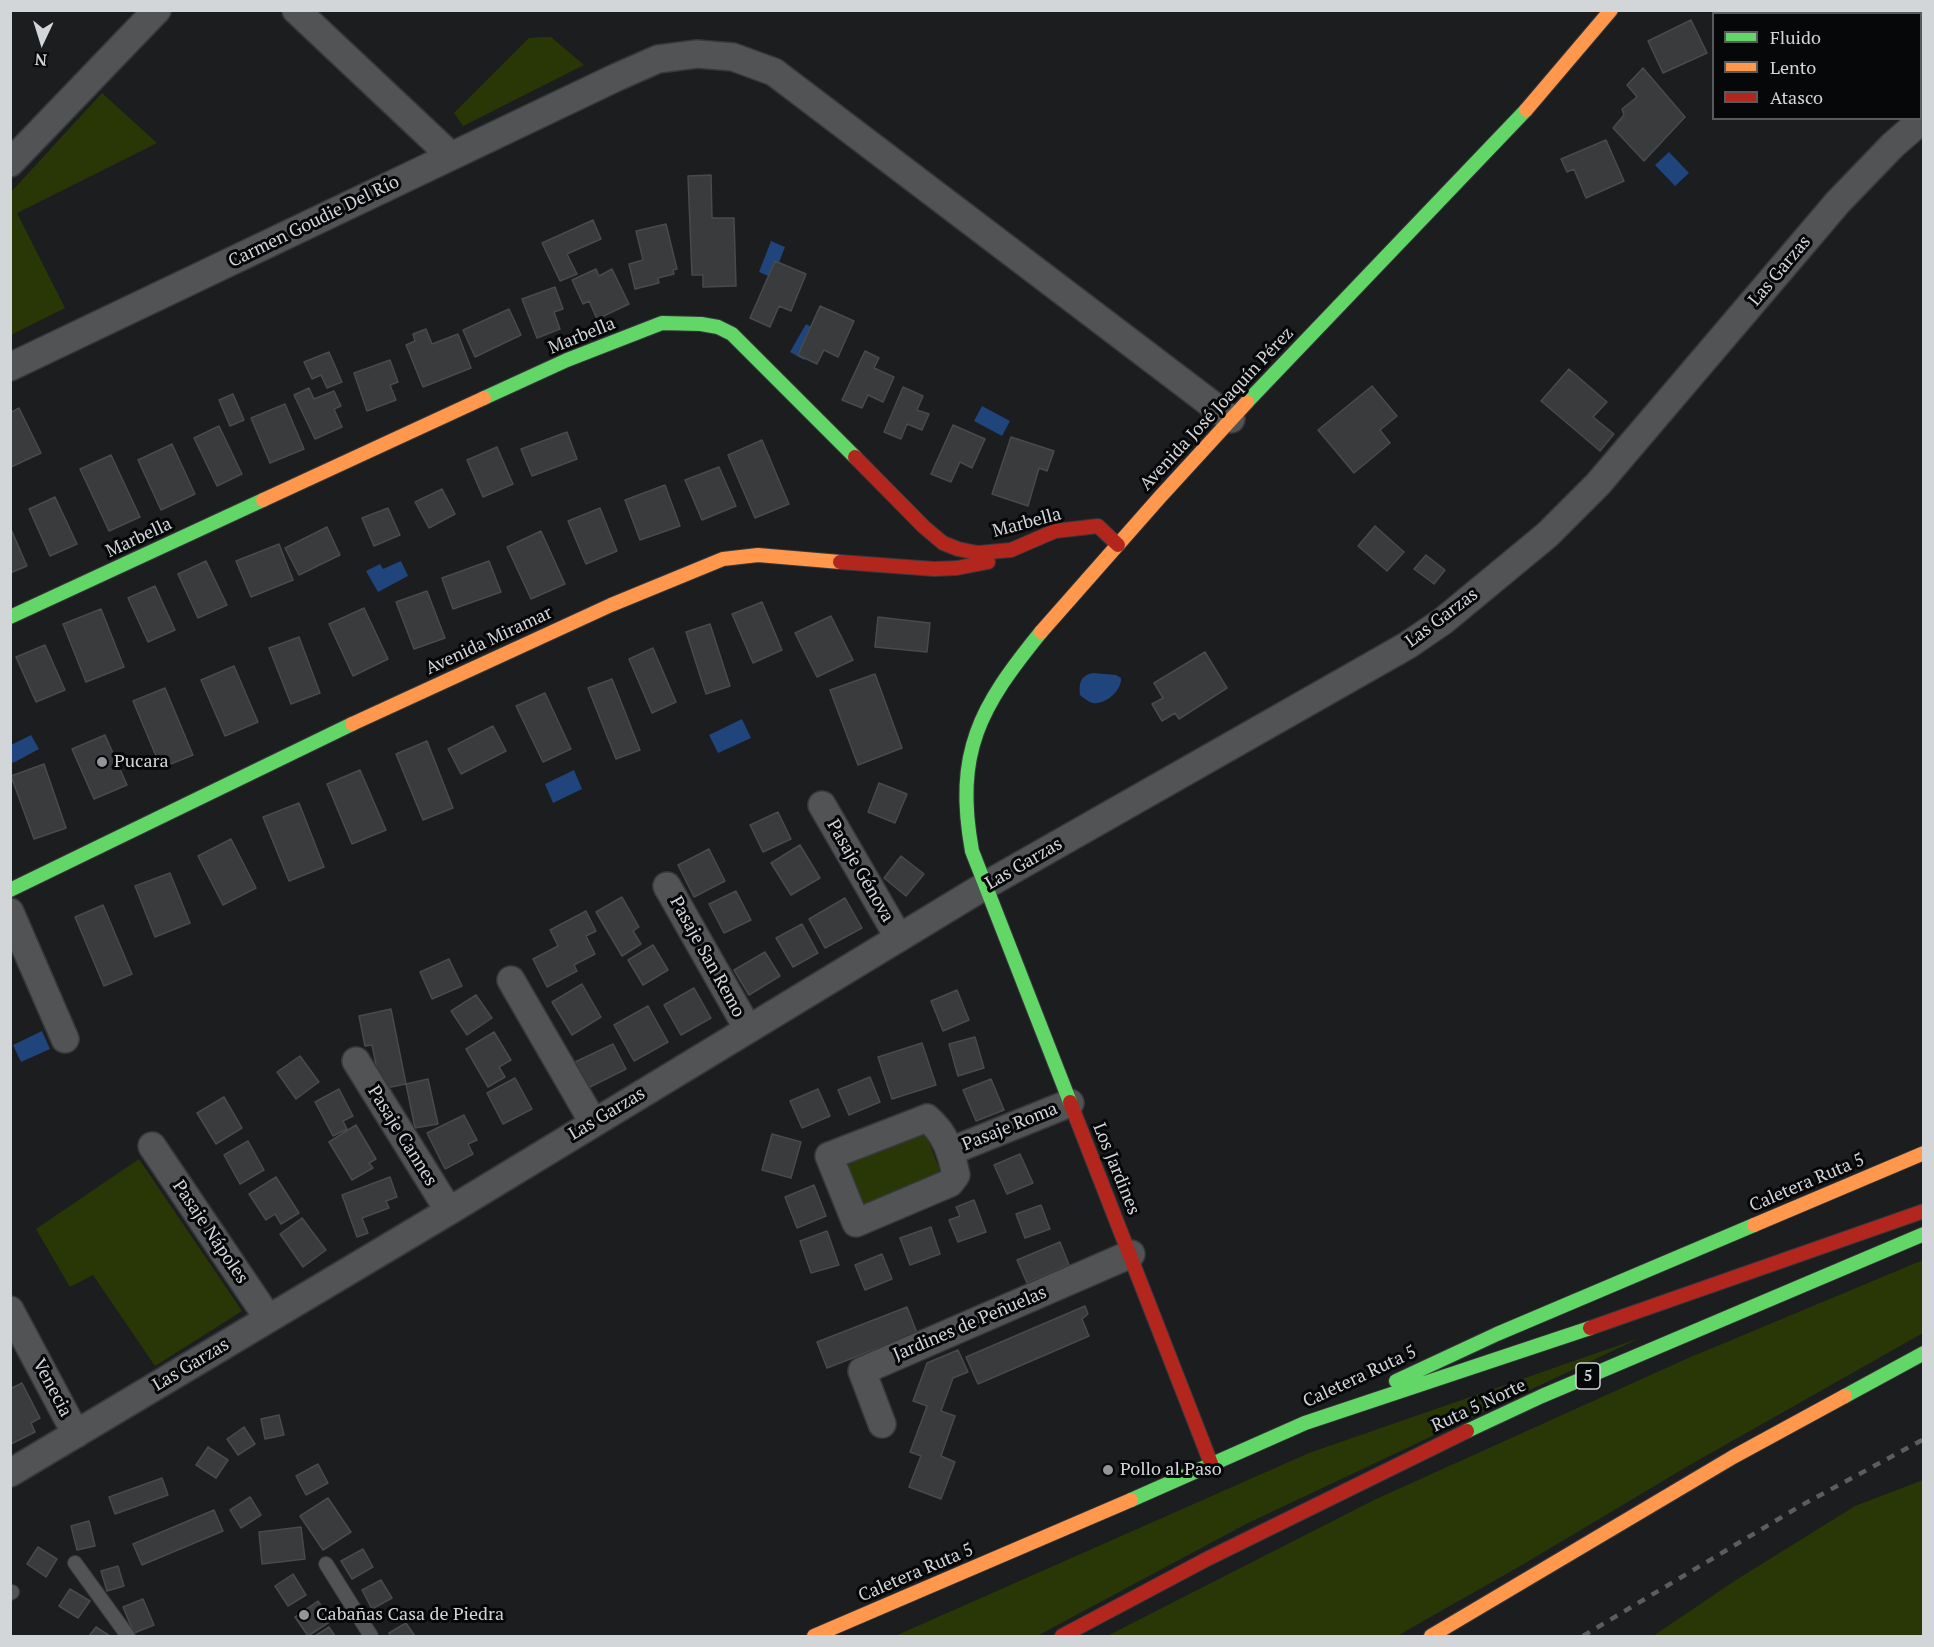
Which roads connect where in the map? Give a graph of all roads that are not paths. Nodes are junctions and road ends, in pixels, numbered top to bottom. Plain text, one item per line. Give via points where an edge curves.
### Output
1 (157, 10) edge
2 (296, 10) edge
3 (1611, 10) edge
4 (1921, 120) edge
5 (451, 156) junction
6 (10, 163) edge
7 (10, 367) edge
8 (1231, 419) junction
9 (1118, 545) junction
10 (1011, 550) junction
11 (10, 617) edge
12 (822, 805) dead end
13 (667, 885) dead end
14 (986, 885) junction
15 (10, 890) edge
16 (10, 912) edge
17 (899, 938) junction
18 (511, 980) dead end
19 (748, 1029) junction
20 (65, 1039) dead end
21 (356, 1061) dead end
22 (1070, 1103) junction
23 (593, 1122) junction
24 (152, 1146) dead end
25 (951, 1150) junction
26 (1923, 1153) edge
27 (449, 1211) junction
28 (1923, 1211) edge
29 (1923, 1234) edge
30 (1131, 1254) junction
31 (10, 1310) edge
32 (268, 1318) junction
33 (1923, 1353) edge
34 (1305, 1423) junction
35 (882, 1424) dead end
36 (76, 1434) junction
37 (1212, 1466) junction
38 (10, 1473) edge
39 (75, 1563) dead end
40 (326, 1564) dead end
41 (128, 1636) edge
42 (371, 1636) edge
43 (814, 1636) edge
44 (1062, 1636) edge
45 (1431, 1636) edge

1 - 6 street
2 - 5 street
3 - 8 main road, Avenida José Joaquín Pérez via 1534,101
4 - 14 street, Las Garzas via 1838,202 1598,484 1539,541 1443,621 1408,645
5 - 7 street, Carmen Goudie Del Río
5 - 8 street, Carmen Goudie Del Río via 658,58 697,54 733,57 774,72
8 - 9 main road, Avenida José Joaquín Pérez
9 - 10 main road, Marbella via 1098,526 1055,531
9 - 14 main road, Avenida José Joaquín Pérez via 1039,634 993,696 978,727 966,778 966,815 972,851
10 - 11 main road, Marbella via 978,553 944,543 732,334 718,327 680,322 662,324 567,360
10 - 15 main road, Avenida Miramar via 986,563 957,568 909,568 758,555 723,559 611,604 374,713
12 - 17 street, Pasaje Génova
13 - 19 street, Pasaje San Remo
14 - 17 street, Las Garzas
14 - 22 main road, Los Jardines
16 - 20 street
17 - 19 street, Las Garzas
18 - 23 street
19 - 23 street, Las Garzas
21 - 27 street, Pasaje Cannes
22 - 25 street, Pasaje Roma
22 - 30 main road, Los Jardines
23 - 27 street, Las Garzas
24 - 32 street, Pasaje Nápoles
25 - 25 street, Pasaje Roma via 927,1118 829,1156 856,1223 950,1183 956,1175
26 - 34 main road, Caletera Ruta 5 via 1497,1334
27 - 32 street, Las Garzas
28 - 34 main road
29 - 44 main road, Ruta 5 Norte / 5 via 1472,1428
30 - 35 street, Jardines de Peñuelas via 862,1371
30 - 37 main road, Los Jardines
31 - 36 street, Venecia
32 - 36 street, Las Garzas
33 - 45 main road via 1733,1457
34 - 37 main road, Caletera Ruta 5
36 - 38 street, Las Garzas
37 - 43 main road, Caletera Ruta 5
39 - 41 lane
40 - 42 lane

